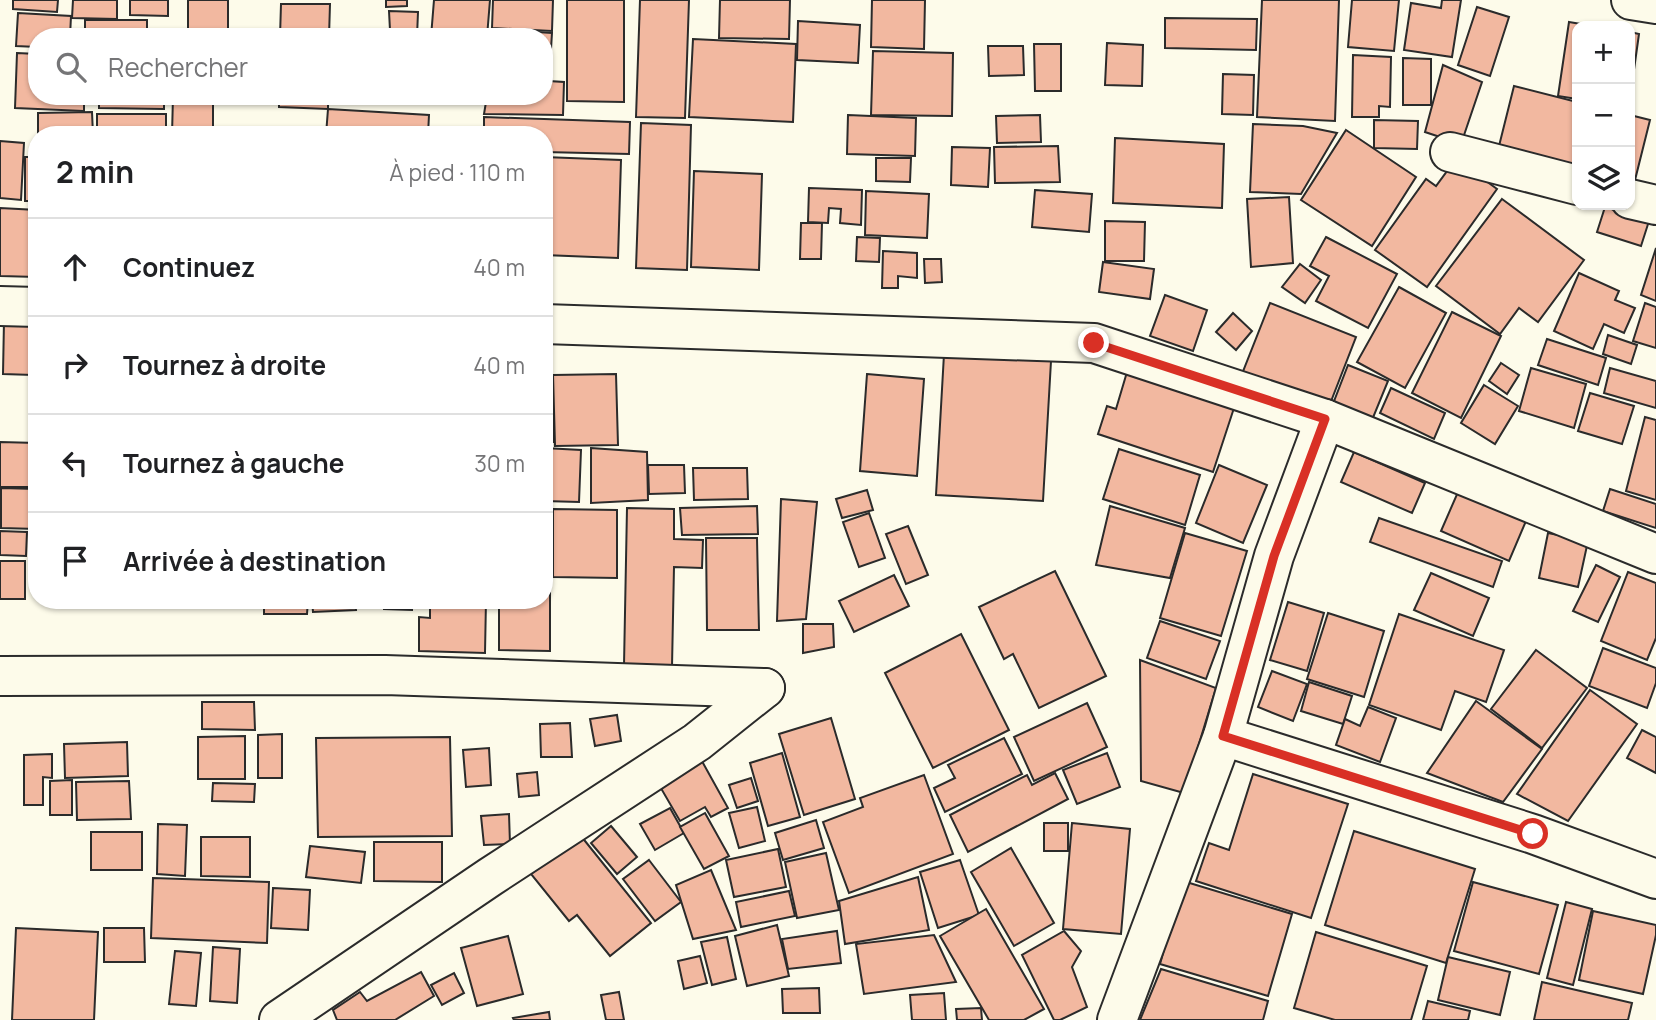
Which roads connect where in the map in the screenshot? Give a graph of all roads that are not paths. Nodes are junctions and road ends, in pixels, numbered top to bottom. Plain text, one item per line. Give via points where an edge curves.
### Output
1 (1631, 0) edge
2 (1656, 4) edge
3 (1450, 152) dead end
4 (1572, 184) edge
5 (1635, 200) edge
6 (1656, 205) edge
7 (0, 306) edge
8 (28, 307) edge
9 (553, 324) edge
10 (1325, 419) junction
11 (1656, 554) edge
12 (0, 676) edge
13 (1223, 736) junction
14 (1656, 879) edge
15 (279, 1020) edge
16 (1117, 1020) edge

1 - 2 street
3 - 4 street
5 - 6 street
7 - 8 street
9 - 10 street via 1094,343
10 - 11 street
10 - 13 street via 1274,556
12 - 15 street via 385,675 765,688 697,742
13 - 14 street via 1533,834
13 - 16 street

